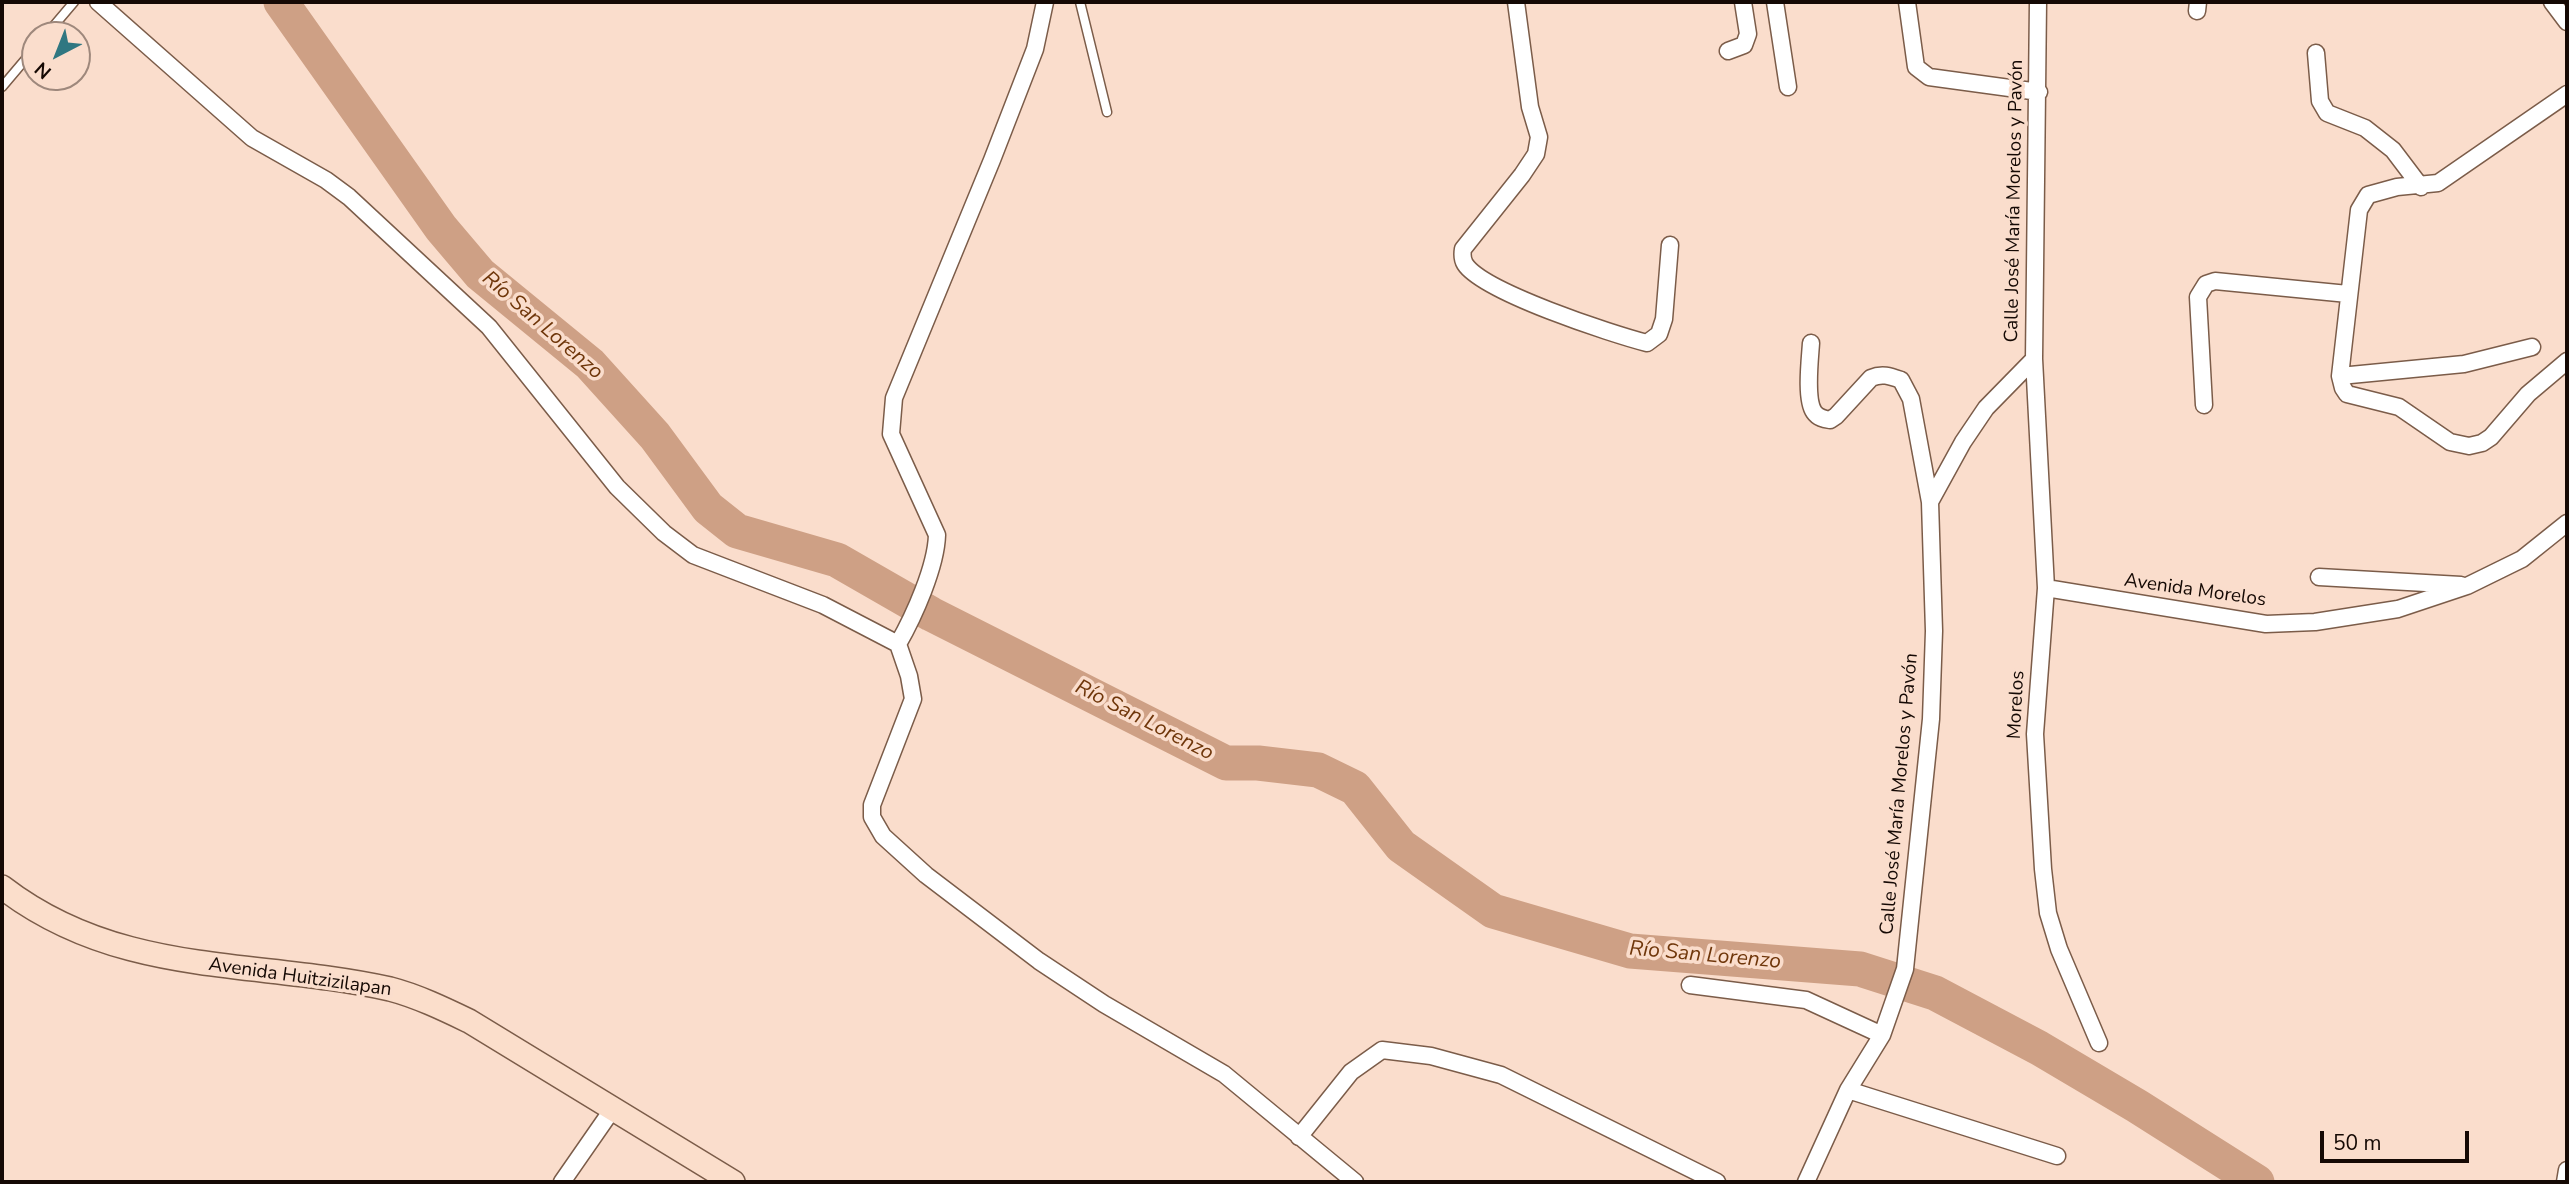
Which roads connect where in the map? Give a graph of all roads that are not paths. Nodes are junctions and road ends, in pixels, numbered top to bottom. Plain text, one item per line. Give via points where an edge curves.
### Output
1 (74, 2) edge
2 (98, 2) edge
3 (1045, 2) edge
4 (1080, 2) edge
5 (1516, 2) edge
6 (1743, 2) edge
7 (1775, 2) edge
8 (1907, 2) edge
9 (2038, 2) edge
10 (2552, 2) edge
11 (58, 21) edge
12 (2567, 22) edge
13 (1728, 51) dead end
14 (2316, 53) dead end
15 (21, 65) edge
16 (2, 87) edge
17 (1788, 87) dead end
18 (2039, 92) junction
19 (2567, 94) edge
20 (1107, 112) dead end
21 (2421, 187) junction
22 (1670, 245) dead end
23 (2348, 294) junction
24 (1811, 343) dead end
25 (2532, 347) dead end
26 (2034, 359) junction
27 (2567, 361) edge
28 (2340, 376) junction
29 (2204, 405) dead end
30 (1930, 502) junction
31 (2567, 523) edge
32 (2319, 577) dead end
33 (2467, 586) junction
34 (2046, 588) junction
35 (898, 645) junction
36 (2, 887) edge
37 (1690, 985) dead end
38 (1885, 1028) junction
39 (2099, 1043) dead end
40 (1848, 1090) junction
41 (612, 1110) junction
42 (1299, 1137) junction
43 (2057, 1156) dead end
44 (2567, 1170) edge
45 (562, 1182) edge
46 (733, 1182) edge
47 (1355, 1182) edge
48 (1717, 1182) edge
49 (1806, 1182) edge
50 (2565, 1182) edge

1 - 11 lane
2 - 35 street via 252,138 349,197 489,327 617,487 664,533 693,555 823,605
3 - 35 street via 1035,49 894,398 891,434 937,535 936,553
4 - 20 lane
5 - 22 street via 1530,107 1539,137 1536,154 1463,249 1466,266 1540,306 1647,344 1659,334 1664,319
6 - 13 street via 1748,34 1744,45
7 - 17 street
8 - 18 street via 1916,67 1922,74
9 - 18 street, Calle José María Morelos y Pavón
10 - 12 street
14 - 21 street via 2320,101 2327,113 2365,128 2393,150
15 - 16 lane
18 - 26 street, Calle José María Morelos y Pavón
19 - 21 street via 2438,183
21 - 23 street via 2397,187 2368,195 2359,210
23 - 28 street
23 - 29 street via 2215,281 2206,284 2198,297
24 - 30 street via 1810,400 1821,418 1836,416 1871,378 1890,375 1901,380 1911,399
25 - 28 street via 2464,364
26 - 30 street, Calle José María Morelos y Pavón via 1986,408
26 - 34 street, Morelos
27 - 28 street via 2528,394 2491,437 2469,446 2450,442 2399,407 2347,394
30 - 38 street, Calle José María Morelos y Pavón via 1931,719 1905,970
31 - 33 street, Avenida Morelos via 2522,559
32 - 33 street
33 - 34 street, Avenida Morelos via 2398,609 2315,622 2266,624
34 - 39 street, Morelos via 2035,734 2044,880 2059,949
35 - 42 street via 913,699 872,805 872,817 883,836 926,875 1039,961 1224,1074
36 - 41 street, Avenida Huitzizilapan via 56,923 159,956 337,980 392,990 433,1004 469,1021
37 - 38 street via 1806,1000
38 - 40 street, Calle José María Morelos y Pavón
40 - 43 street
40 - 49 street, Calle José María Morelos y Pavón
41 - 45 street
41 - 46 street, Avenida Huitzizilapan
42 - 47 street
42 - 48 street via 1351,1072 1382,1050 1431,1056 1501,1075
44 - 50 street

